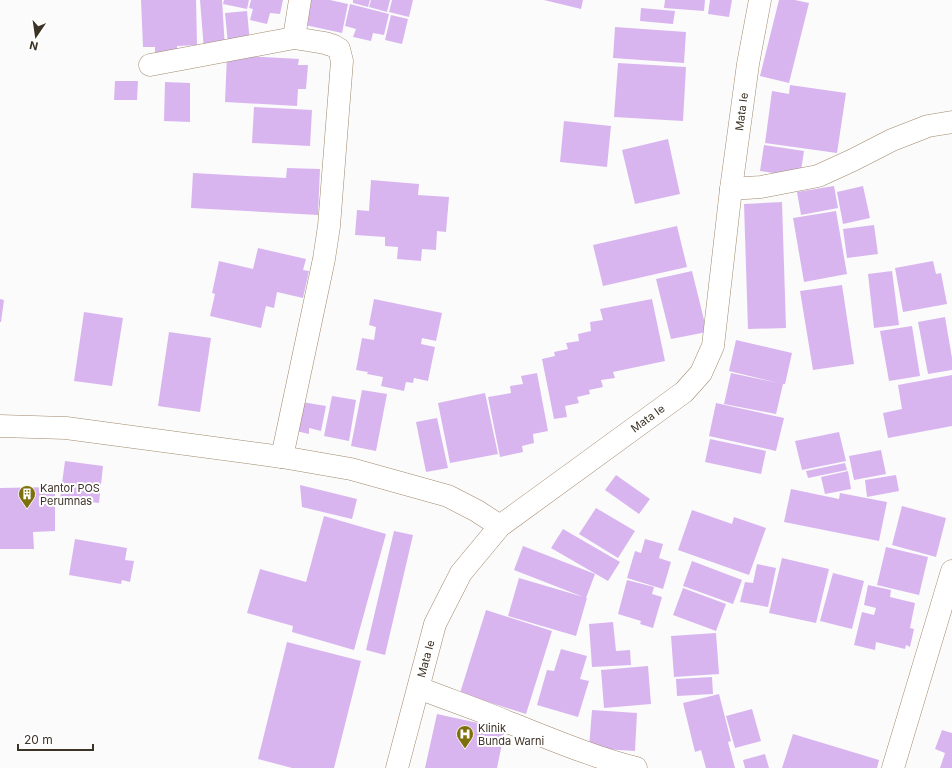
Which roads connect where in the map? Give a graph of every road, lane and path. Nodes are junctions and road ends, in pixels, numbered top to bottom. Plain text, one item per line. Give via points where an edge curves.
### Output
1 (300, 0) edge
2 (760, 0) edge
3 (294, 38) junction
4 (150, 65) dead end
5 (952, 122) edge
6 (731, 189) junction
7 (0, 426) edge
8 (282, 457) junction
9 (500, 526) junction
10 (952, 571) edge
11 (419, 688) junction
12 (397, 768) edge
13 (636, 768) edge
14 (893, 768) edge

1 - 3 street
2 - 6 street, Mata Ie via 748,64
3 - 4 street
3 - 8 street via 334,46 339,50 342,61 329,226
5 - 6 street via 928,126 892,140 818,176 761,187
6 - 9 street, Mata Ie via 713,346 701,373 684,392
7 - 8 street via 66,428
8 - 9 street via 350,469 448,496 477,510
9 - 11 street, Mata Ie via 461,573 451,591 435,624
10 - 14 street
11 - 12 street, Mata Ie
11 - 13 street via 618,764

